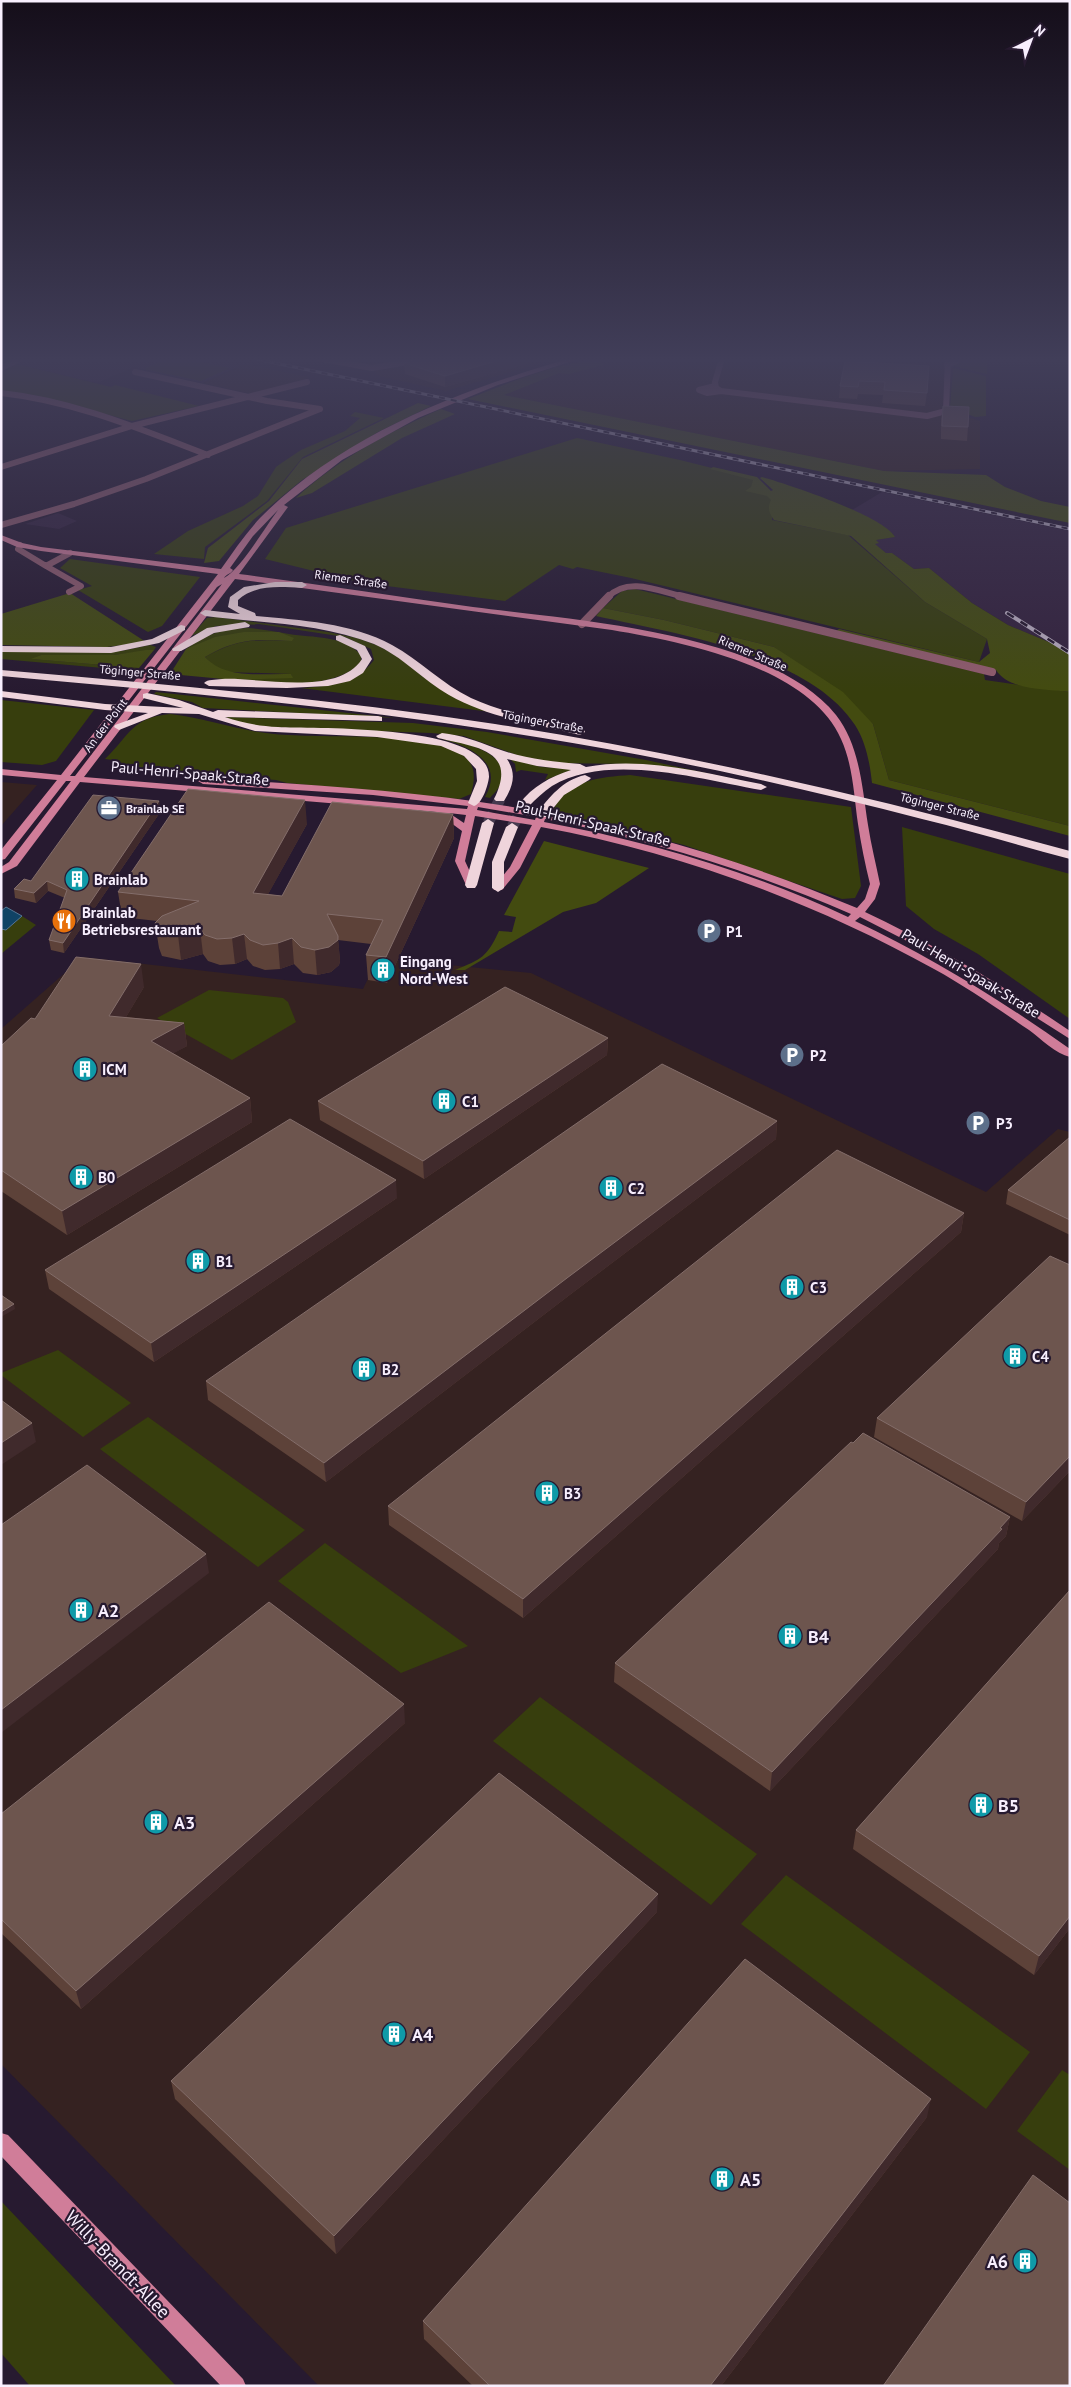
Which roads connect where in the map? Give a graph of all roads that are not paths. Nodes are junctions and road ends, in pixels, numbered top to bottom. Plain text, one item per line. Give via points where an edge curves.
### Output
1 (171, 469) edge
2 (325, 469) edge
3 (287, 500) junction
4 (279, 514) junction
5 (1, 525) edge
6 (1, 537) edge
7 (20, 545) junction
8 (70, 553) junction
9 (46, 566) junction
10 (227, 578) junction
11 (302, 585) junction
12 (69, 592) dead end
13 (205, 613) junction
14 (190, 616) junction
15 (276, 622) junction
16 (582, 624) junction
17 (181, 628) junction
18 (1, 649) edge
19 (177, 649) junction
20 (1, 665) edge
21 (992, 672) dead end
22 (1, 673) edge
23 (1, 680) edge
24 (209, 684) junction
25 (1, 694) edge
26 (129, 704) junction
27 (181, 712) junction
28 (118, 727) junction
29 (496, 727) junction
30 (580, 732) junction
31 (388, 734) junction
32 (488, 748) junction
33 (1, 765) edge
34 (594, 768) junction
35 (1, 772) edge
36 (673, 773) junction
37 (65, 774) junction
38 (82, 776) junction
39 (333, 795) junction
40 (500, 800) tunnel mouth
41 (525, 804) tunnel mouth
42 (434, 808) junction
43 (472, 808) junction
44 (899, 810) junction
45 (539, 819) junction
46 (488, 823) tunnel mouth
47 (512, 827) tunnel mouth
48 (467, 830) junction
49 (1070, 845) edge
50 (1070, 855) edge
51 (1, 857) edge
52 (1, 871) edge
53 (471, 885) joint
54 (498, 888) joint
55 (858, 912) junction
56 (850, 921) junction
57 (1070, 1036) edge
58 (1070, 1054) edge
59 (1, 2142) edge
60 (236, 2386) edge

1 - 5 street
2 - 3 main road, An der Point
3 - 4 main road, An der Point
3 - 10 main road, An der Point via 251,533
4 - 10 main road, An der Point
4 - 10 main road, An der Point via 250,542
6 - 7 main road, Riemer Straße
7 - 8 main road, Riemer Straße
7 - 9 street via 18,549
8 - 9 street
8 - 10 main road, Riemer Straße
9 - 12 street via 81,586
10 - 11 main road, Riemer Straße
10 - 13 main road, An der Point
10 - 14 main road, An der Point via 214,585
11 - 15 highway via 257,586 240,592 232,599 233,607 238,611
11 - 16 main road, Riemer Straße
13 - 14 main road
13 - 15 highway
13 - 19 main road, An der Point
14 - 17 main road, An der Point
15 - 30 highway via 331,629 378,642 454,694 485,707
16 - 21 street via 614,591 623,586 639,586
16 - 55 main road, Riemer Straße via 688,642 734,656 803,691 831,715 855,764 875,884 874,895
17 - 18 highway via 155,641 111,650
17 - 26 main road, An der Point via 158,657
19 - 24 highway via 210,630 246,625 340,638 361,648 366,656 364,666 358,671 331,682
19 - 26 main road, An der Point
20 - 24 highway, Töginger Straße
22 - 29 highway, Töginger Straße via 320,703
23 - 31 highway via 160,697 184,703 219,719 258,728
24 - 30 highway, Töginger Straße via 424,708
25 - 26 highway
26 - 27 highway
26 - 28 main road, An der Point
26 - 37 main road, An der Point
27 - 28 highway via 154,713
27 - 29 highway
28 - 38 main road, An der Point
29 - 44 highway, Töginger Straße via 693,763
30 - 49 highway, Töginger Straße via 840,785
31 - 32 highway via 449,737
31 - 43 highway via 451,746 475,760 484,776
32 - 34 highway via 529,762
32 - 40 highway via 508,768 508,783
33 - 37 main road
34 - 36 highway via 624,767
34 - 41 highway via 553,781
35 - 37 main road
36 - 44 highway
36 - 45 highway via 606,774 584,778 555,796
37 - 38 main road, Paul-Henri-Spaak-Straße
37 - 51 main road, An der Point
38 - 39 main road, Paul-Henri-Spaak-Straße
38 - 52 main road, An der Point via 13,864
39 - 42 main road, Paul-Henri-Spaak-Straße
39 - 43 main road, Paul-Henri-Spaak-Straße
42 - 43 main road, Paul-Henri-Spaak-Straße
42 - 48 main road
43 - 45 main road, Paul-Henri-Spaak-Straße
43 - 48 main road
44 - 50 highway, Töginger Straße
45 - 54 main road via 515,868
45 - 55 main road, Paul-Henri-Spaak-Straße via 644,837 793,885
45 - 56 main road, Paul-Henri-Spaak-Straße via 716,869
46 - 53 highway
47 - 54 highway via 498,862
48 - 53 main road via 460,861
55 - 56 main road, Riemer Straße
55 - 57 main road, Paul-Henri-Spaak-Straße via 954,961
56 - 58 main road, Paul-Henri-Spaak-Straße via 940,968
59 - 60 main road, Willy-Brandt-Allee

